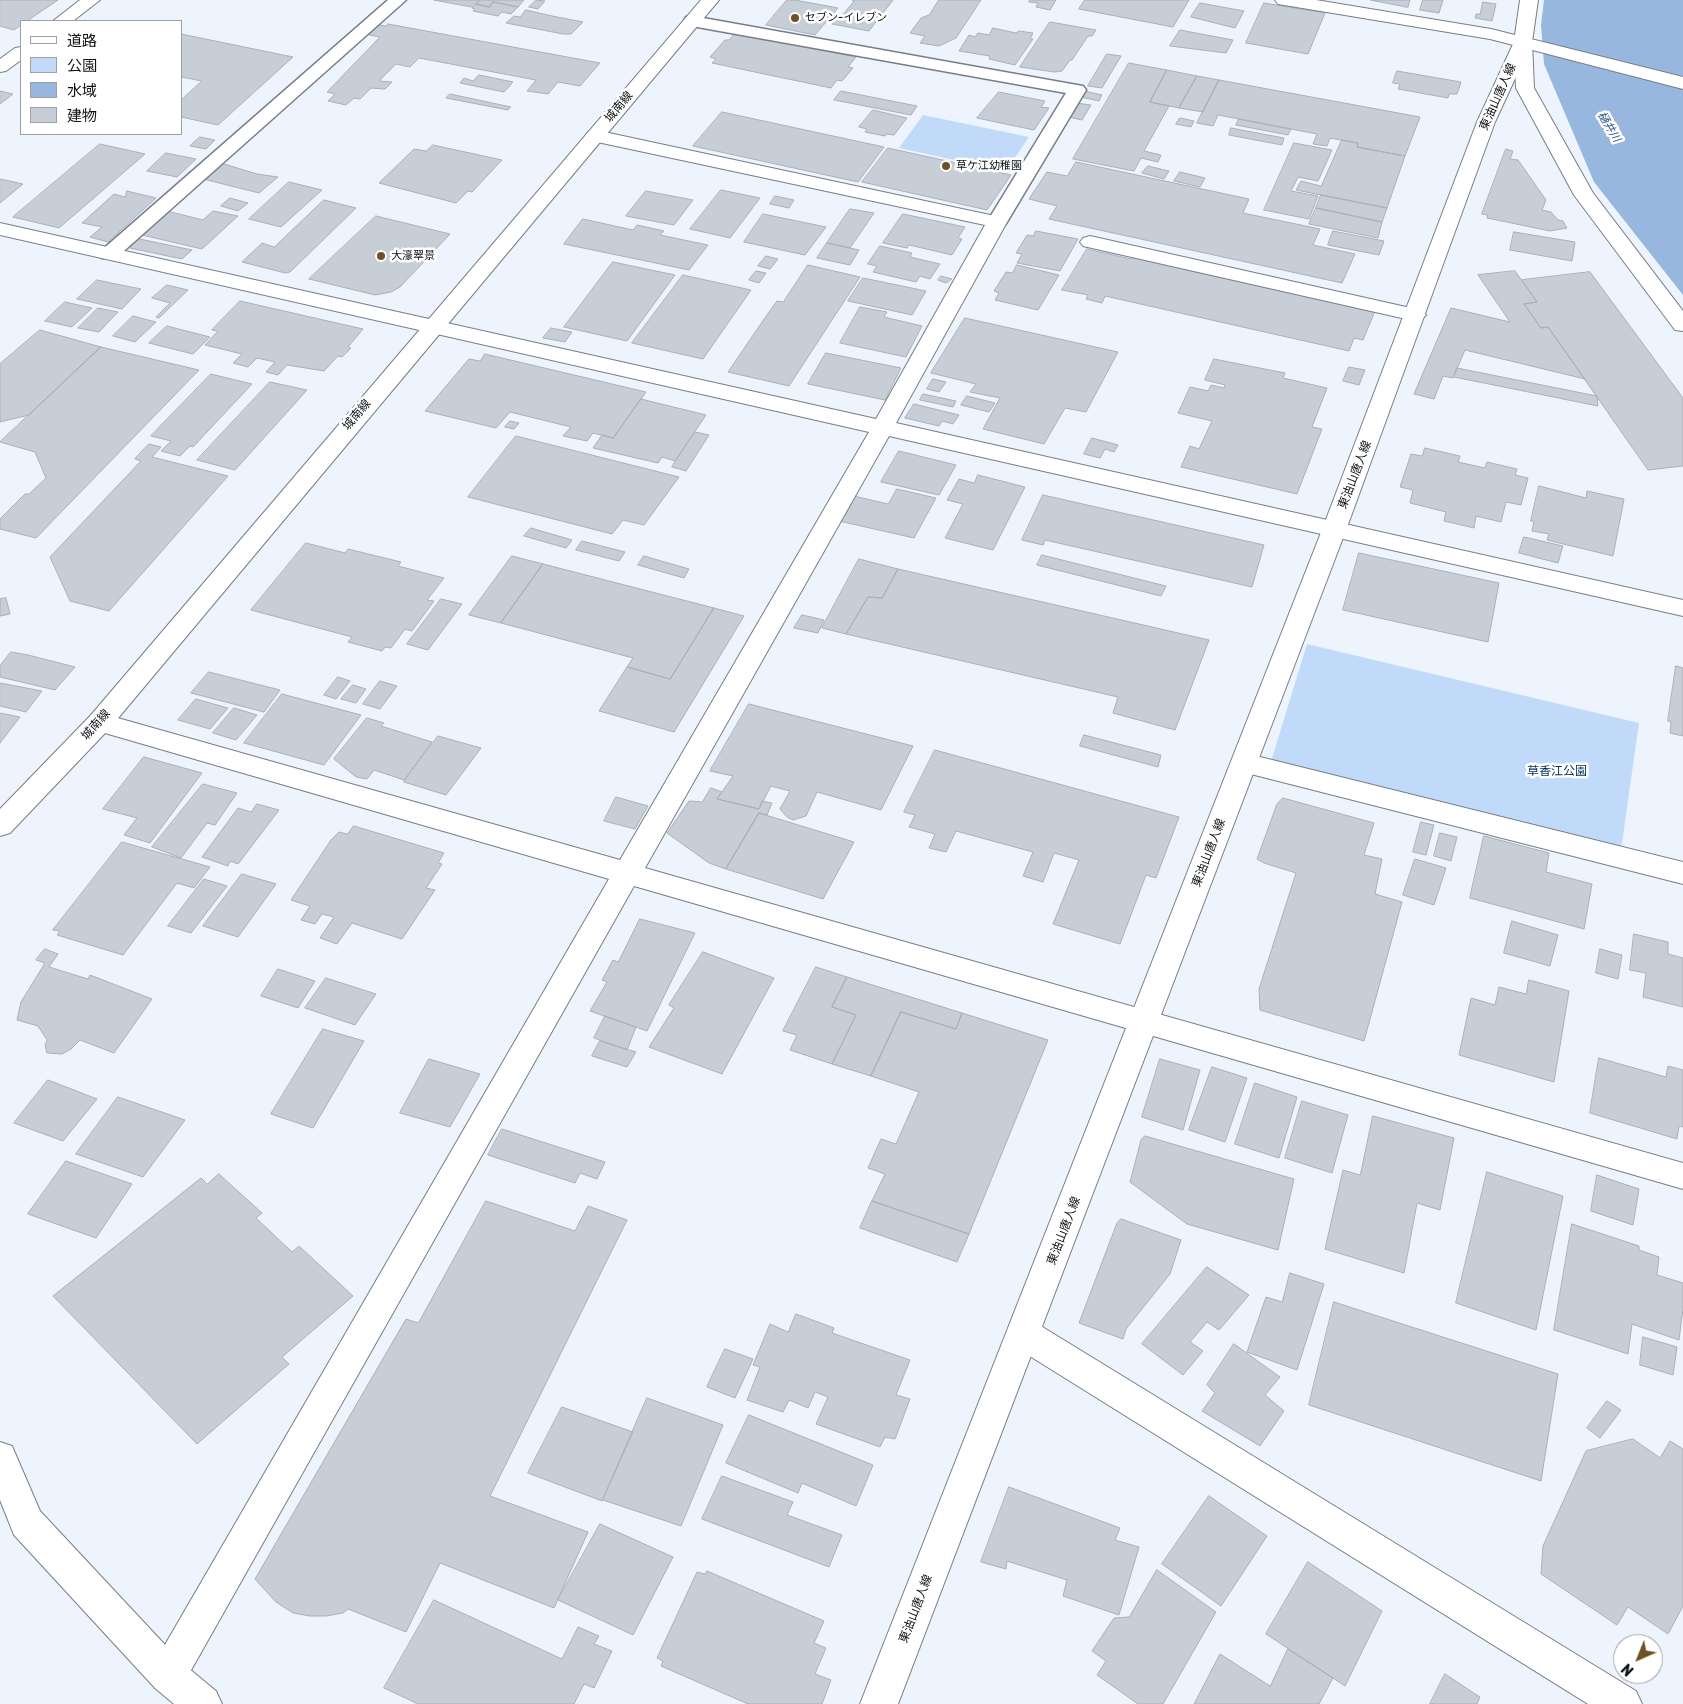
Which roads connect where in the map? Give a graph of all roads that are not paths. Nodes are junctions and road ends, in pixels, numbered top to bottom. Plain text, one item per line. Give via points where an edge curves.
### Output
1 (91, 0) edge
2 (398, 0) edge
3 (710, 0) edge
4 (1284, 0) edge
5 (1529, 0) edge
6 (63, 20) edge
7 (692, 21) junction
8 (1531, 44) junction
9 (20, 53) edge
10 (0, 67) edge
11 (1683, 83) edge
12 (595, 136) junction
13 (997, 222) junction
14 (0, 230) edge
15 (1090, 242) dead end
16 (109, 254) junction
17 (1415, 315) junction
18 (1683, 325) edge
19 (432, 326) junction
20 (882, 428) junction
21 (1334, 530) junction
22 (1683, 608) edge
23 (100, 722) junction
24 (1244, 763) junction
25 (0, 826) edge
26 (1683, 873) edge
27 (627, 874) junction
28 (1144, 1022) junction
29 (1683, 1176) edge
30 (1024, 1334) junction
31 (0, 1458) edge
32 (168, 1675) junction
33 (203, 1704) edge
34 (879, 1704) edge
35 (1623, 1704) edge

1 - 6 street
2 - 16 lane
3 - 7 street, 城南線
4 - 8 street via 1491,34
5 - 8 street, 東油山唐人線
7 - 12 street, 城南線
7 - 13 lane via 1077,90
8 - 11 street
8 - 17 street, 東油山唐人線 via 1486,122
8 - 18 street via 1525,88 1584,195
9 - 10 street
12 - 13 street
12 - 19 street, 城南線
13 - 20 street
14 - 16 street
15 - 17 street
16 - 19 street
17 - 21 street, 東油山唐人線
19 - 20 street
19 - 23 street, 城南線
20 - 21 street
20 - 27 street
21 - 22 street
21 - 24 street, 東油山唐人線
23 - 25 street, 城南線
23 - 27 street
24 - 26 street
24 - 28 street, 東油山唐人線
27 - 28 street
27 - 32 street
28 - 29 street
28 - 30 street, 東油山唐人線
30 - 34 street, 東油山唐人線
30 - 35 street
31 - 32 street via 27,1523
32 - 33 street

